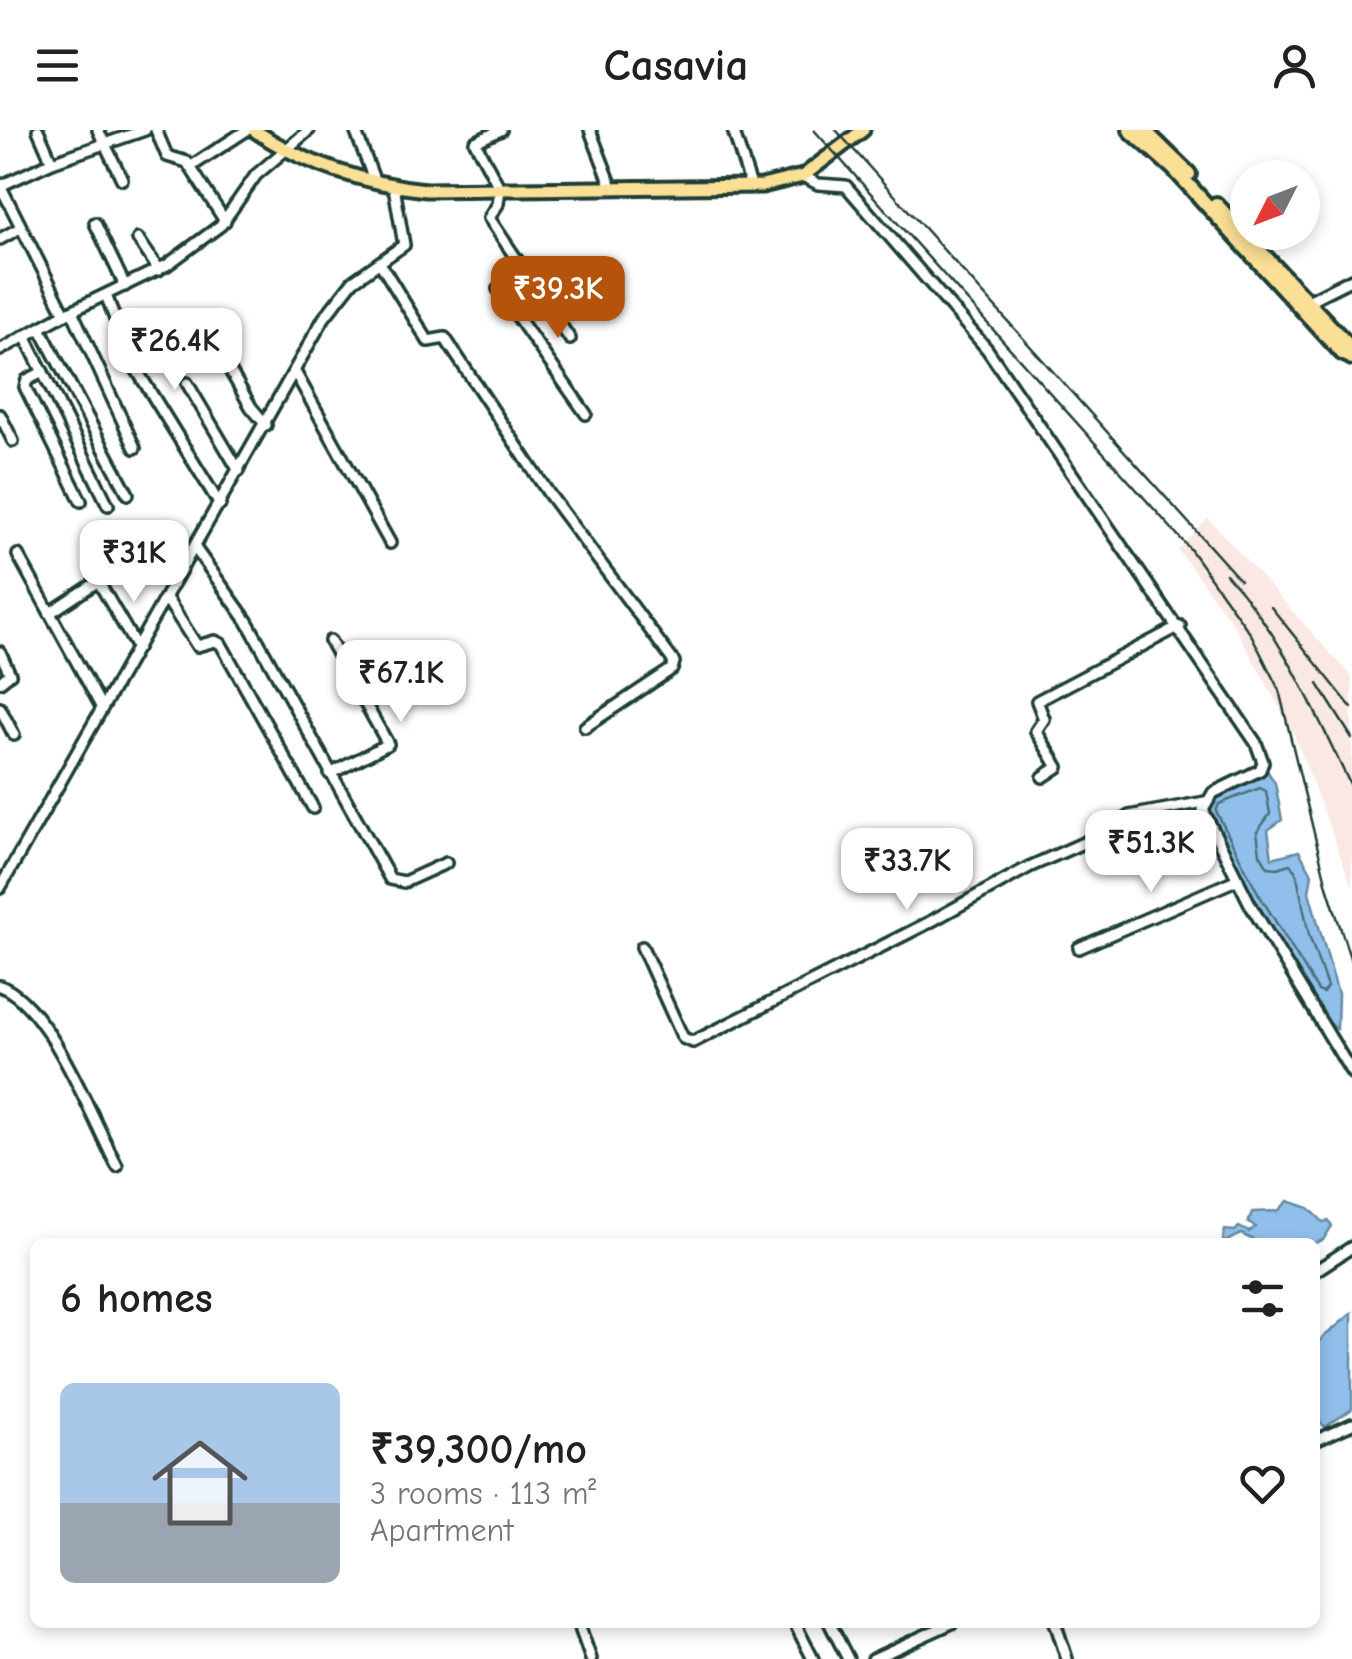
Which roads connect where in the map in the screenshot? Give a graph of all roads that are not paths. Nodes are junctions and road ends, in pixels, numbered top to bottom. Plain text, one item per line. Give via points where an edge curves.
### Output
1 (38, 130) edge
2 (98, 130) edge
3 (144, 130) edge
4 (156, 130) edge
5 (250, 130) edge
6 (308, 130) edge
7 (355, 130) edge
8 (501, 130) edge
9 (590, 130) edge
10 (733, 130) edge
11 (1130, 130) edge
12 (855, 132) edge
13 (1151, 132) edge
14 (104, 145) junction
15 (285, 149) junction
16 (52, 162) junction
17 (190, 167) junction
18 (803, 176) junction
19 (122, 179) dead end
20 (375, 182) junction
21 (0, 186) edge
22 (750, 186) junction
23 (394, 187) junction
24 (612, 187) junction
25 (500, 189) junction
26 (224, 221) junction
27 (95, 223) dead end
28 (20, 228) junction
29 (0, 239) edge
30 (138, 239) dead end
31 (380, 263) junction
32 (159, 270) junction
33 (1352, 279) edge
34 (125, 286) junction
35 (498, 290) dead end
36 (106, 295) junction
37 (538, 295) junction
38 (1308, 301) junction
39 (68, 312) junction
40 (515, 314) junction
41 (40, 328) junction
42 (25, 336) junction
43 (570, 339) dead end
44 (212, 341) dead end
45 (0, 350) edge
46 (1351, 357) edge
47 (300, 363) junction
48 (43, 372) junction
49 (187, 383) dead end
50 (0, 414) edge
51 (586, 414) dead end
52 (266, 425) junction
53 (13, 441) dead end
54 (136, 448) dead end
55 (240, 471) junction
56 (128, 494) dead end
57 (81, 501) dead end
58 (108, 505) dead end
59 (220, 505) junction
60 (390, 543) dead end
61 (195, 548) junction
62 (141, 554) dead end
63 (18, 555) dead end
64 (98, 581) junction
65 (166, 598) junction
66 (50, 614) junction
67 (1180, 626) junction
68 (330, 641) dead end
69 (137, 648) junction
70 (0, 652) edge
71 (0, 682) edge
72 (0, 708) edge
73 (102, 708) junction
74 (585, 727) dead end
75 (14, 735) dead end
76 (330, 774) junction
77 (1043, 777) dead end
78 (1205, 802) junction
79 (313, 808) dead end
80 (446, 863) dead end
81 (1238, 879) junction
82 (0, 888) edge
83 (642, 947) dead end
84 (1079, 948) dead end
85 (0, 986) edge
86 (1352, 1073) edge
87 (117, 1166) dead end
88 (1352, 1247) edge
89 (1320, 1267) edge
90 (1352, 1424) edge
91 (1320, 1439) edge
92 (580, 1628) edge
93 (797, 1628) edge
94 (832, 1628) edge
95 (942, 1628) edge
96 (1057, 1628) edge
97 (879, 1658) edge
98 (592, 1659) edge
99 (813, 1659) edge
100 (848, 1659) edge
101 (1067, 1659) edge

1 - 16 street
2 - 14 street
3 - 14 street
4 - 17 street via 167,156
5 - 15 main road
5 - 17 street
6 - 15 street
7 - 20 street
8 - 25 street via 475,142
9 - 24 street
10 - 22 street
11 - 46 highway
12 - 18 main road
13 - 38 highway
14 - 16 street
14 - 19 street
15 - 20 main road
15 - 26 street via 256,175
16 - 21 street
17 - 26 street
18 - 22 main road
18 - 67 street via 846,186 958,310
20 - 23 main road
21 - 28 street
22 - 24 main road
23 - 25 main road
23 - 31 street via 405,241
24 - 25 main road
25 - 37 street via 490,221
26 - 32 street
27 - 34 street
28 - 29 street
28 - 39 street
30 - 32 street
31 - 47 street via 342,293
31 - 74 street via 428,341 445,338 674,662
32 - 34 street
33 - 38 street
34 - 36 street
35 - 40 street
36 - 39 street
36 - 59 street via 130,359
37 - 40 street
37 - 43 street
38 - 46 highway via 1350,347
39 - 41 street
39 - 54 street
40 - 51 street
41 - 42 street
41 - 56 street
42 - 45 street
42 - 48 street
44 - 52 street
47 - 52 street
47 - 60 street
48 - 57 street via 25,385
48 - 58 street
49 - 55 street
50 - 53 street
52 - 55 street
55 - 59 street
59 - 61 street
61 - 65 street
61 - 76 street via 247,621
62 - 64 street
63 - 66 street
64 - 66 street
64 - 69 street
65 - 69 street
65 - 79 street via 197,646 217,641 223,647
66 - 73 street
67 - 77 street via 1037,702 1044,718 1036,730 1058,767
67 - 78 street via 1256,742 1262,762 1256,773
68 - 76 street via 388,744
69 - 73 street
70 - 71 street via 10,674
72 - 75 street
73 - 82 street
76 - 80 street via 392,882
78 - 81 street via 1204,815
78 - 83 street via 1130,816 693,1042 683,1038
81 - 84 street
81 - 86 street
85 - 87 street via 32,1014 68,1062
88 - 89 street
90 - 91 street
92 - 98 street
93 - 99 street
94 - 100 street
95 - 97 street
96 - 101 street

